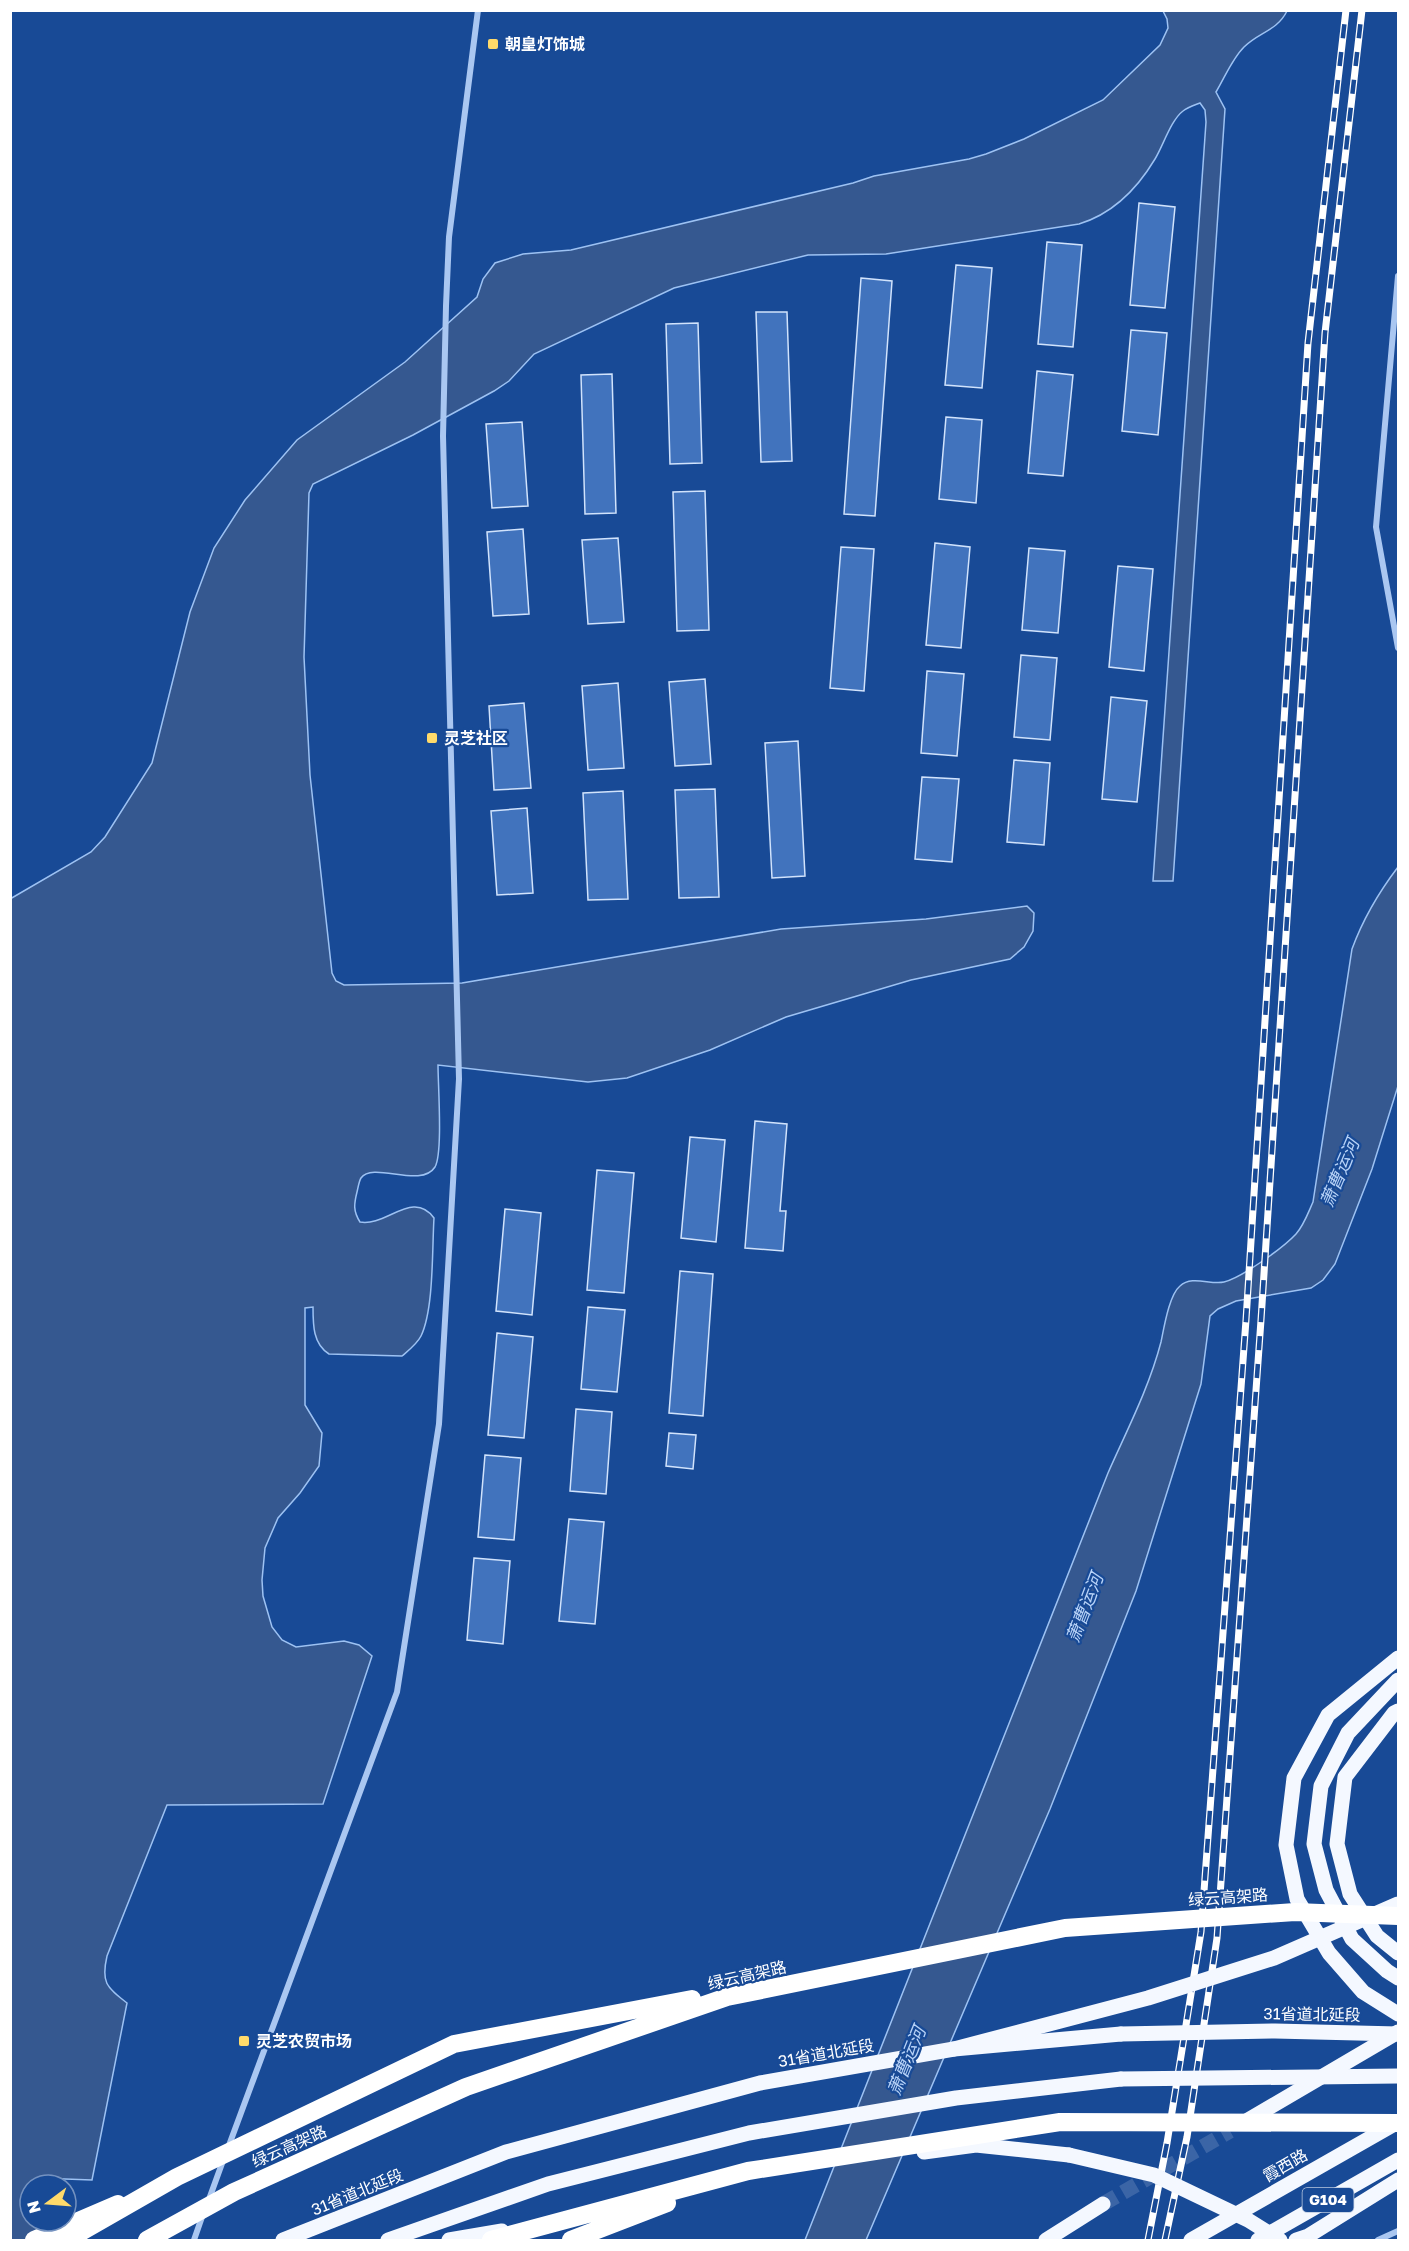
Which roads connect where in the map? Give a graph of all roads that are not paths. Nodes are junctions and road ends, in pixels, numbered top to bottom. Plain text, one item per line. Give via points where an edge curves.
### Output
1 (478, 10) edge
2 (1398, 276) edge
3 (1398, 648) edge
4 (1398, 1658) edge
5 (1398, 1680) edge
6 (1398, 1712) edge
7 (1398, 1904) edge
8 (1398, 1916) edge
9 (1065, 1928) junction
10 (1398, 1953) edge
11 (1398, 1978) edge
12 (1398, 2014) edge
13 (1398, 2033) edge
14 (954, 2049) junction
15 (1398, 2076) edge
16 (1398, 2123) edge
17 (1230, 2131) tunnel mouth
18 (1398, 2160) edge
19 (748, 2171) junction
20 (177, 2177) junction
21 (1398, 2180) edge
22 (1103, 2204) tunnel mouth
23 (1398, 2231) edge
24 (34, 2241) edge
25 (67, 2241) edge
26 (147, 2241) edge
27 (194, 2241) edge
28 (283, 2241) edge
29 (388, 2241) edge
30 (449, 2241) edge
31 (490, 2241) edge
32 (570, 2241) edge
33 (1046, 2241) edge
34 (1191, 2241) edge
35 (1258, 2241) edge
36 (1280, 2241) edge
37 (1296, 2241) edge
38 (1378, 2241) edge

1 - 27 street via 449,237 443,436 459,1079 438,1424 397,1692
2 - 3 street via 1376,527
4 - 12 main road via 1328,1715 1294,1778 1286,1845 1297,1899 1329,1953 1363,1992
5 - 11 main road via 1348,1733 1321,1786 1314,1844 1326,1890 1352,1939
6 - 10 main road via 1345,1777 1337,1844 1350,1894 1377,1936
7 - 14 main road, bridge via 1274,1958 1148,1998
8 - 9 highway, 绿云高架路, bridge via 1295,1912
9 - 20 highway, bridge via 454,2044
9 - 26 highway, 绿云高架路, bridge via 727,1997 466,2087 234,2192
13 - 14 main road, 31省道北延段, bridge via 1121,2034
13 - 17 main road
14 - 28 main road, 31省道北延段 via 760,2083 506,2152
15 - 29 main road, bridge via 1121,2079 956,2098 749,2133 548,2184
16 - 19 highway, bridge via 1060,2122
16 - 34 main road, 霞西路, bridge
18 - 35 main road, G104
19 - 31 highway, bridge
19 - 32 highway, bridge
20 - 24 highway, bridge
20 - 25 highway, bridge
21 - 37 main road
22 - 33 main road
23 - 38 street
30 - 36 main road, bridge via 732,2177 976,2145 1069,2155 1154,2175 1248,2220

